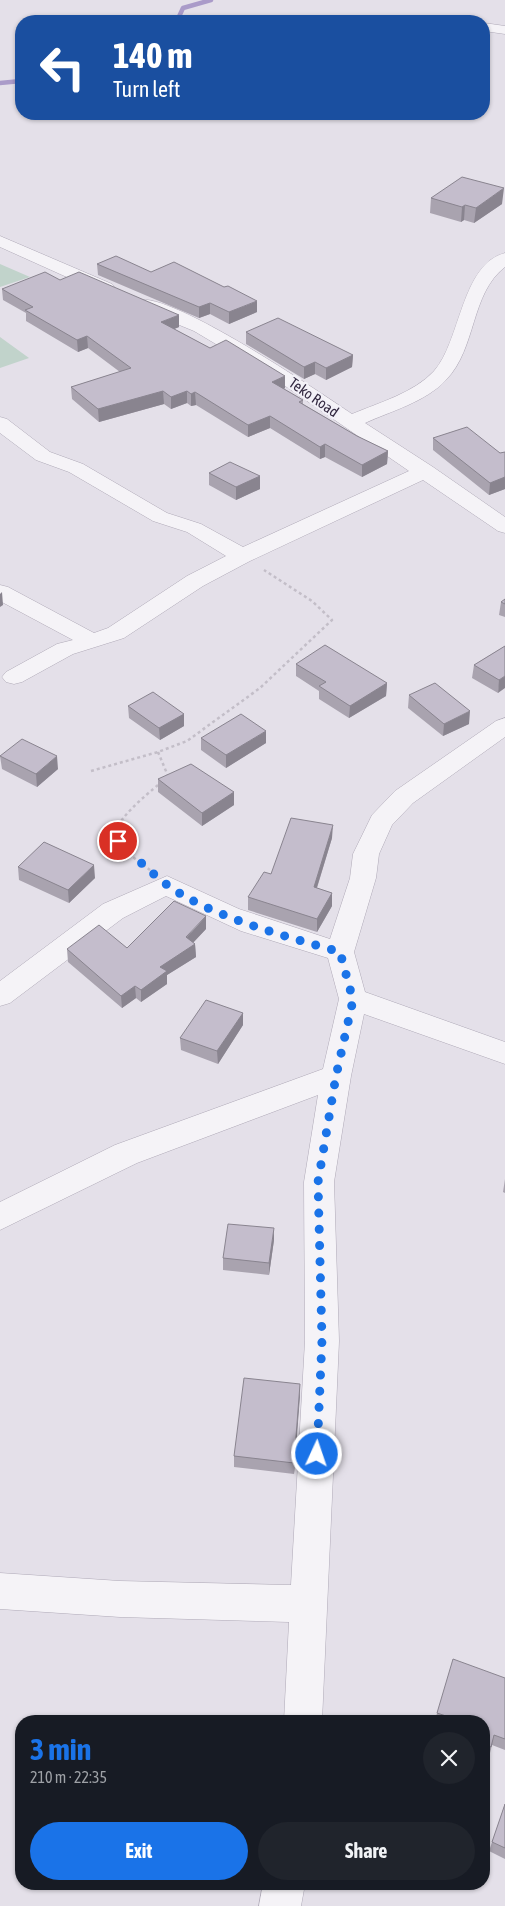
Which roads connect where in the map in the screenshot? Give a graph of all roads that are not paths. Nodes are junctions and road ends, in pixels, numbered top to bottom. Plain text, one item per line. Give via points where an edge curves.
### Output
1 (490, 28) edge
2 (505, 30) edge
3 (0, 242) edge
4 (505, 258) edge
5 (350, 422) junction
6 (0, 423) edge
7 (426, 471) junction
8 (501, 519) edge
9 (242, 556) junction
10 (0, 592) edge
11 (93, 642) junction
12 (14, 678) dead end
13 (505, 726) edge
14 (340, 952) junction
15 (0, 996) edge
16 (353, 1000) junction
17 (505, 1053) edge
18 (336, 1076) junction
19 (0, 1217) edge
20 (0, 1591) edge
21 (309, 1604) junction
22 (302, 1715) edge
23 (283, 1890) edge
24 (280, 1906) edge

1 - 2 street
3 - 5 street, Teko Road via 200,327 285,377
4 - 5 street via 489,270 480,283 456,355 439,378
5 - 7 street, Teko Road
6 - 9 street via 43,456 76,468 160,517 194,528
7 - 8 street, Teko Road
7 - 9 street
9 - 11 street via 195,581 116,633
10 - 11 street
11 - 12 street via 65,649
13 - 14 street via 404,798 381,821 366,854 363,878
14 - 15 street via 201,905 167,885 113,911
14 - 16 street
16 - 17 street
16 - 18 street
18 - 19 street via 126,1154
18 - 21 street via 318,1182 322,1340
20 - 21 street via 120,1599
21 - 22 street
23 - 24 street

